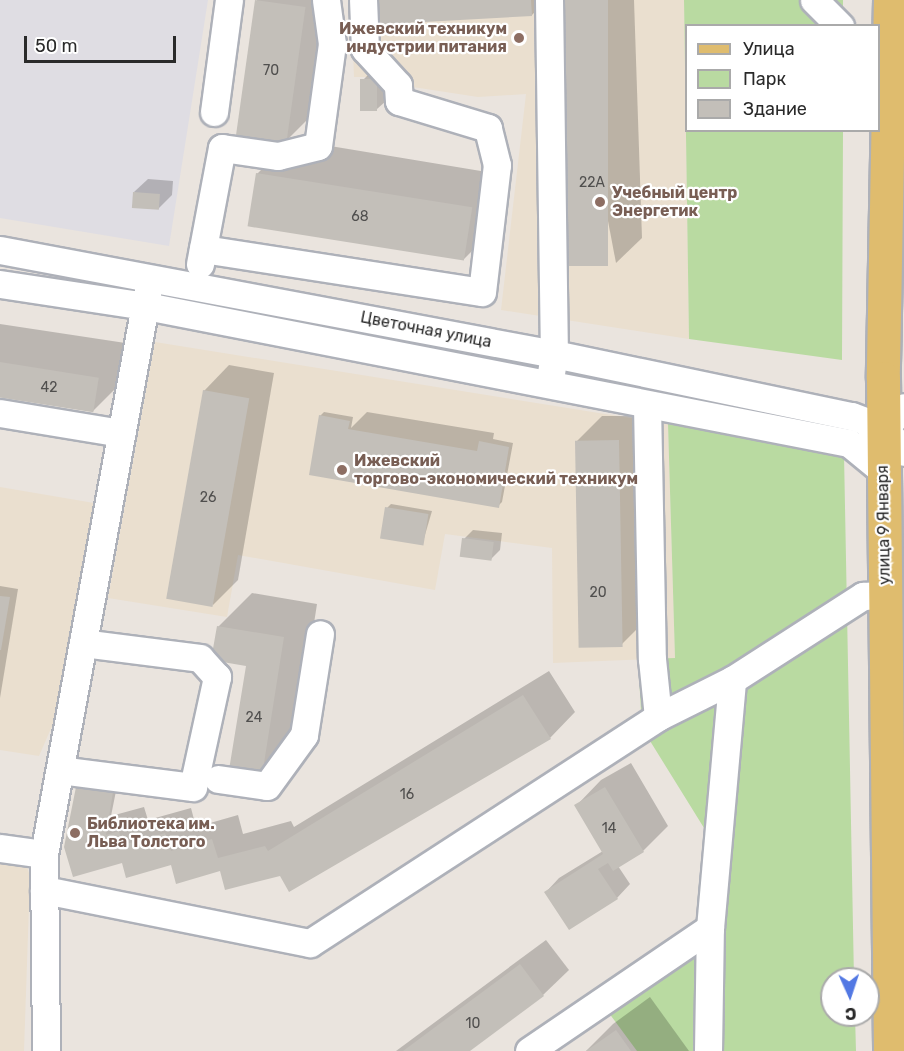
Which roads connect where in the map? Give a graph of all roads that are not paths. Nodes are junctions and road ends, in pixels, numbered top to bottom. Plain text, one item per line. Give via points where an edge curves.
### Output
1 (229, 0) edge
2 (326, 0) edge
3 (363, 0) edge
4 (549, 0) edge
5 (814, 0) edge
6 (890, 0) edge
7 (838, 24) edge
8 (884, 59) edge
9 (214, 112) dead end
10 (203, 249) junction
11 (0, 250) edge
12 (150, 276) junction
13 (0, 284) edge
14 (195, 286) junction
15 (146, 306) junction
16 (554, 354) junction
17 (883, 378) junction
18 (548, 385) junction
19 (647, 405) junction
20 (0, 413) edge
21 (852, 416) junction
22 (121, 433) junction
23 (894, 440) edge
24 (849, 443) junction
25 (885, 595) junction
26 (320, 634) dead end
27 (82, 643) junction
28 (732, 680) junction
29 (658, 717) junction
30 (60, 770) junction
31 (218, 779) dead end
32 (0, 848) edge
33 (44, 854) junction
34 (44, 890) junction
35 (710, 928) junction
36 (46, 1051) edge
37 (529, 1051) edge
38 (708, 1051) edge
39 (890, 1051) edge

1 - 9 street
2 - 10 street via 332,44 318,146 278,156 222,148
3 - 10 street via 365,49 398,85 399,101 488,128 497,165 482,291
4 - 16 street
5 - 7 street
6 - 8 main road, улица 9 Января
8 - 17 main road, улица 9 Января
10 - 14 street
11 - 12 street, Цветочная улица
12 - 14 street, Цветочная улица
12 - 15 street
13 - 15 street, Цветочная улица
14 - 16 street, Цветочная улица
15 - 18 street, Цветочная улица
15 - 22 street
16 - 18 street
16 - 21 street, Цветочная улица
17 - 21 street
17 - 23 main road, улица 9 Января
18 - 19 street, Цветочная улица
19 - 24 street, Цветочная улица
19 - 29 street via 652,659
20 - 22 street
21 - 23 street, Цветочная улица
22 - 27 street
23 - 24 street
23 - 24 street
23 - 25 main road, улица 9 Января
25 - 28 street via 863,596
25 - 39 main road, улица 9 Января
26 - 31 street via 304,735 267,786
27 - 30 street
27 - 30 street via 200,658 217,677 193,787
28 - 29 street
28 - 35 street
29 - 34 street via 310,943
30 - 33 street
32 - 33 street
33 - 34 street
34 - 36 street
35 - 37 street
35 - 38 street

